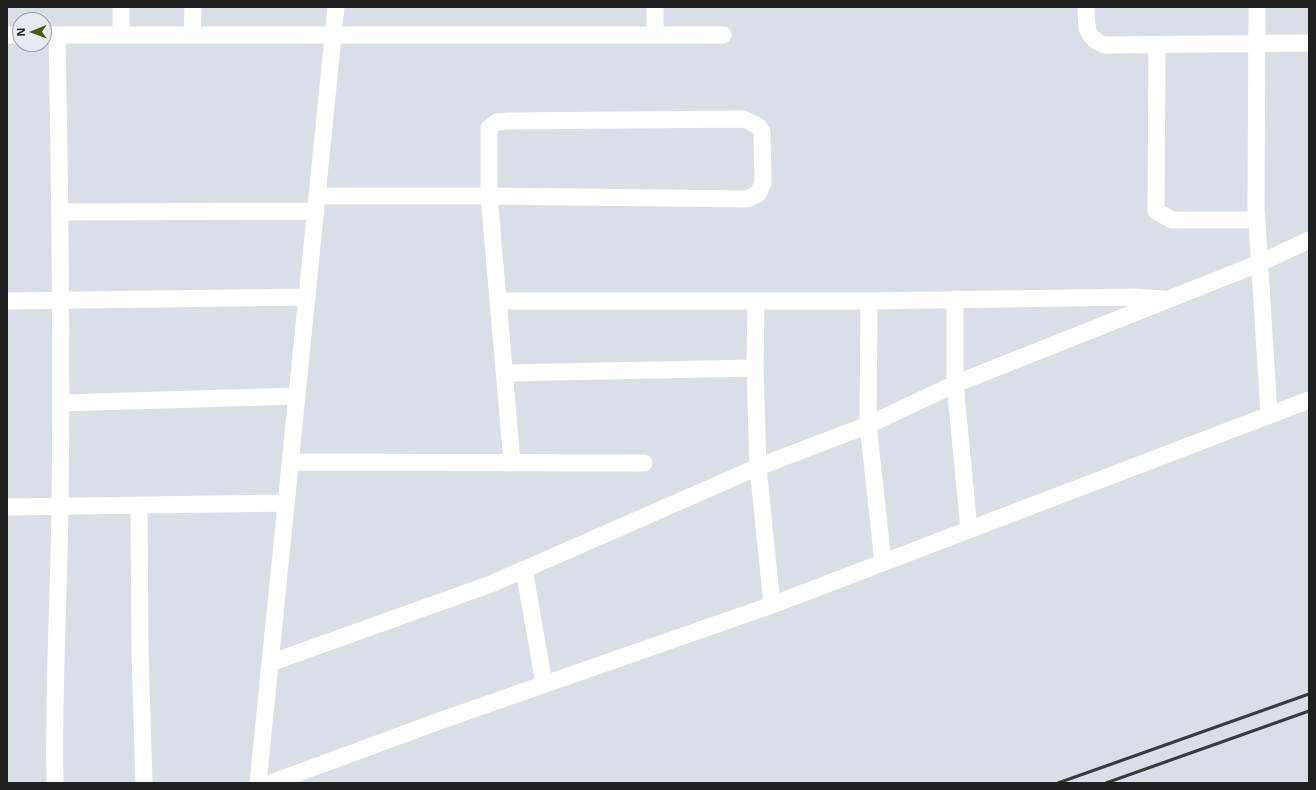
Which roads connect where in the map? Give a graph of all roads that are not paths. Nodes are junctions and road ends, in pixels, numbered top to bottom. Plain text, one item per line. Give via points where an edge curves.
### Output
1 (121, 7) edge
2 (194, 7) edge
3 (336, 7) edge
4 (655, 7) edge
5 (1086, 7) edge
6 (1257, 7) edge
7 (655, 34) junction
8 (723, 34) dead end
9 (52, 35) edge
10 (121, 35) junction
11 (192, 35) junction
12 (333, 36) junction
13 (1256, 43) junction
14 (1309, 43) edge
15 (1157, 46) junction
16 (52, 52) edge
17 (489, 196) junction
18 (316, 204) junction
19 (60, 212) junction
20 (1257, 220) junction
21 (1309, 240) edge
22 (1260, 263) junction
23 (307, 297) junction
24 (955, 299) junction
25 (1169, 299) junction
26 (61, 300) junction
27 (7, 301) edge
28 (499, 301) junction
29 (756, 301) junction
30 (869, 301) junction
31 (755, 368) junction
32 (505, 373) junction
33 (955, 384) junction
34 (297, 396) junction
35 (1309, 400) edge
36 (61, 403) junction
37 (1269, 415) junction
38 (868, 425) junction
39 (290, 462) junction
40 (512, 462) junction
41 (644, 463) dead end
42 (758, 467) junction
43 (286, 503) junction
44 (139, 505) junction
45 (60, 506) junction
46 (7, 507) edge
47 (969, 529) junction
48 (883, 562) junction
49 (524, 569) junction
50 (772, 605) junction
51 (270, 663) junction
52 (544, 684) junction
53 (55, 783) edge
54 (144, 783) edge
55 (258, 783) edge
56 (271, 783) edge

1 - 10 street
2 - 11 street
3 - 12 street
4 - 7 street
5 - 15 street via 1088,34 1094,41 1104,45
6 - 13 street
7 - 8 street
7 - 12 street
9 - 10 street
10 - 11 street
11 - 12 street
12 - 18 street
13 - 14 street
13 - 15 street
13 - 20 street
15 - 20 street via 1156,211 1172,220
16 - 19 street
17 - 17 street via 747,199 758,194 764,183 762,132 758,126 744,119 497,122 489,128
17 - 18 street
17 - 28 street
18 - 19 street
18 - 23 street
19 - 26 street
20 - 22 street
21 - 22 street
22 - 25 street
22 - 37 street
23 - 26 street
23 - 34 street
24 - 25 street
24 - 30 street
24 - 33 street
25 - 33 street
26 - 27 street
26 - 36 street
28 - 29 street
28 - 32 street
29 - 30 street
29 - 31 street
30 - 38 street
31 - 32 street
31 - 42 street
32 - 40 street
33 - 38 street
33 - 47 street
34 - 36 street
34 - 39 street
35 - 37 street
36 - 45 street
37 - 47 street
38 - 42 street
38 - 48 street
39 - 40 street
39 - 43 street
40 - 41 street
42 - 49 street
42 - 50 street
43 - 44 street
43 - 51 street
44 - 45 street
44 - 54 street
45 - 46 street
45 - 53 street via 54,719
47 - 48 street
48 - 50 street
49 - 51 street via 491,584
49 - 52 street
50 - 52 street
51 - 55 street
52 - 56 street

